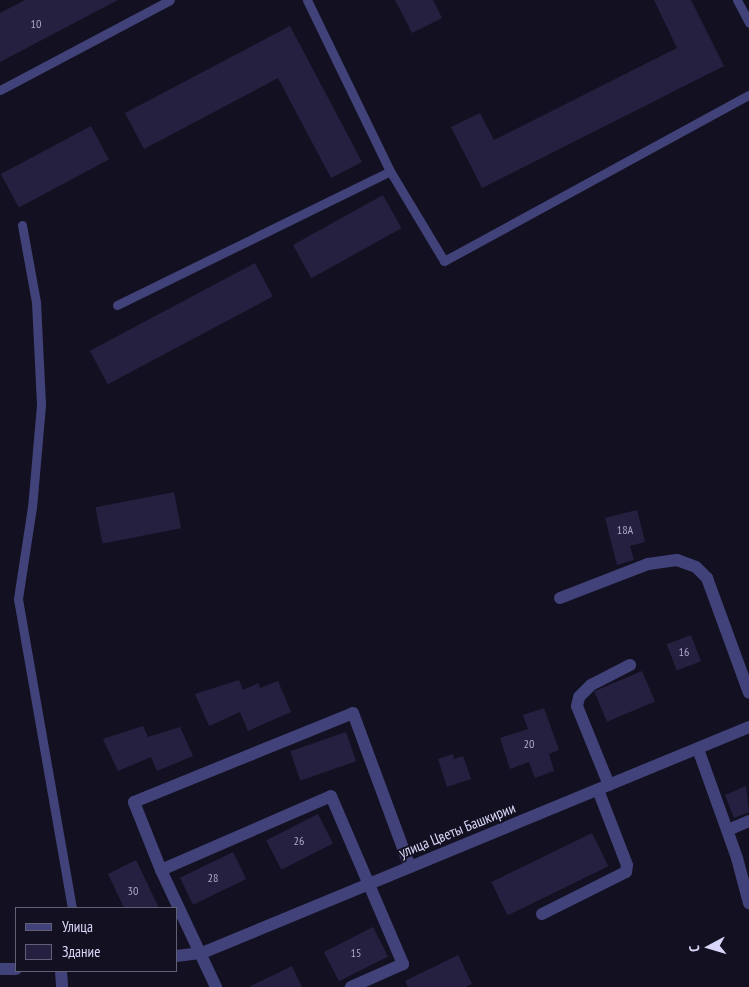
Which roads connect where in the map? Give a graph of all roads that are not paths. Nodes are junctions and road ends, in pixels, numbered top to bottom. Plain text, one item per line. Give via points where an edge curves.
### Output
1 (170, 0) edge
2 (307, 0) edge
3 (737, 0) edge
4 (749, 23) edge
5 (0, 90) edge
6 (749, 95) edge
7 (390, 171) junction
8 (22, 225) dead end
9 (117, 305) dead end
10 (560, 598) dead end
11 (630, 665) dead end
12 (749, 693) edge
13 (749, 727) edge
14 (698, 749) junction
15 (604, 788) junction
16 (749, 821) edge
17 (728, 830) junction
18 (410, 867) junction
19 (161, 870) junction
20 (369, 884) junction
21 (749, 903) edge
22 (72, 907) edge
23 (542, 914) dead end
24 (202, 953) junction
25 (178, 956) edge
26 (0, 969) edge
27 (15, 969) edge
28 (61, 972) edge
29 (62, 987) edge
30 (216, 987) edge
31 (351, 987) edge

1 - 5 lane
2 - 7 lane
3 - 4 lane
6 - 7 lane via 444,261
7 - 9 lane
8 - 22 lane via 36,302 40,405 32,508 18,599
10 - 12 street via 648,564 677,560 696,567 706,578
11 - 15 street via 591,685 579,697 577,706
13 - 14 street, улица Цветы Башкирии
14 - 15 street, улица Цветы Башкирии
14 - 17 street
15 - 18 street, улица Цветы Башкирии
15 - 23 street via 628,865 626,872
16 - 17 street
17 - 21 street
18 - 19 street via 353,713 134,802
18 - 20 street, улица Цветы Башкирии
19 - 20 street via 331,796
19 - 24 street
20 - 24 street, улица Цветы Башкирии
20 - 31 street via 403,964
24 - 25 street, улица Цветы Башкирии
24 - 30 street
26 - 27 street
28 - 29 street

